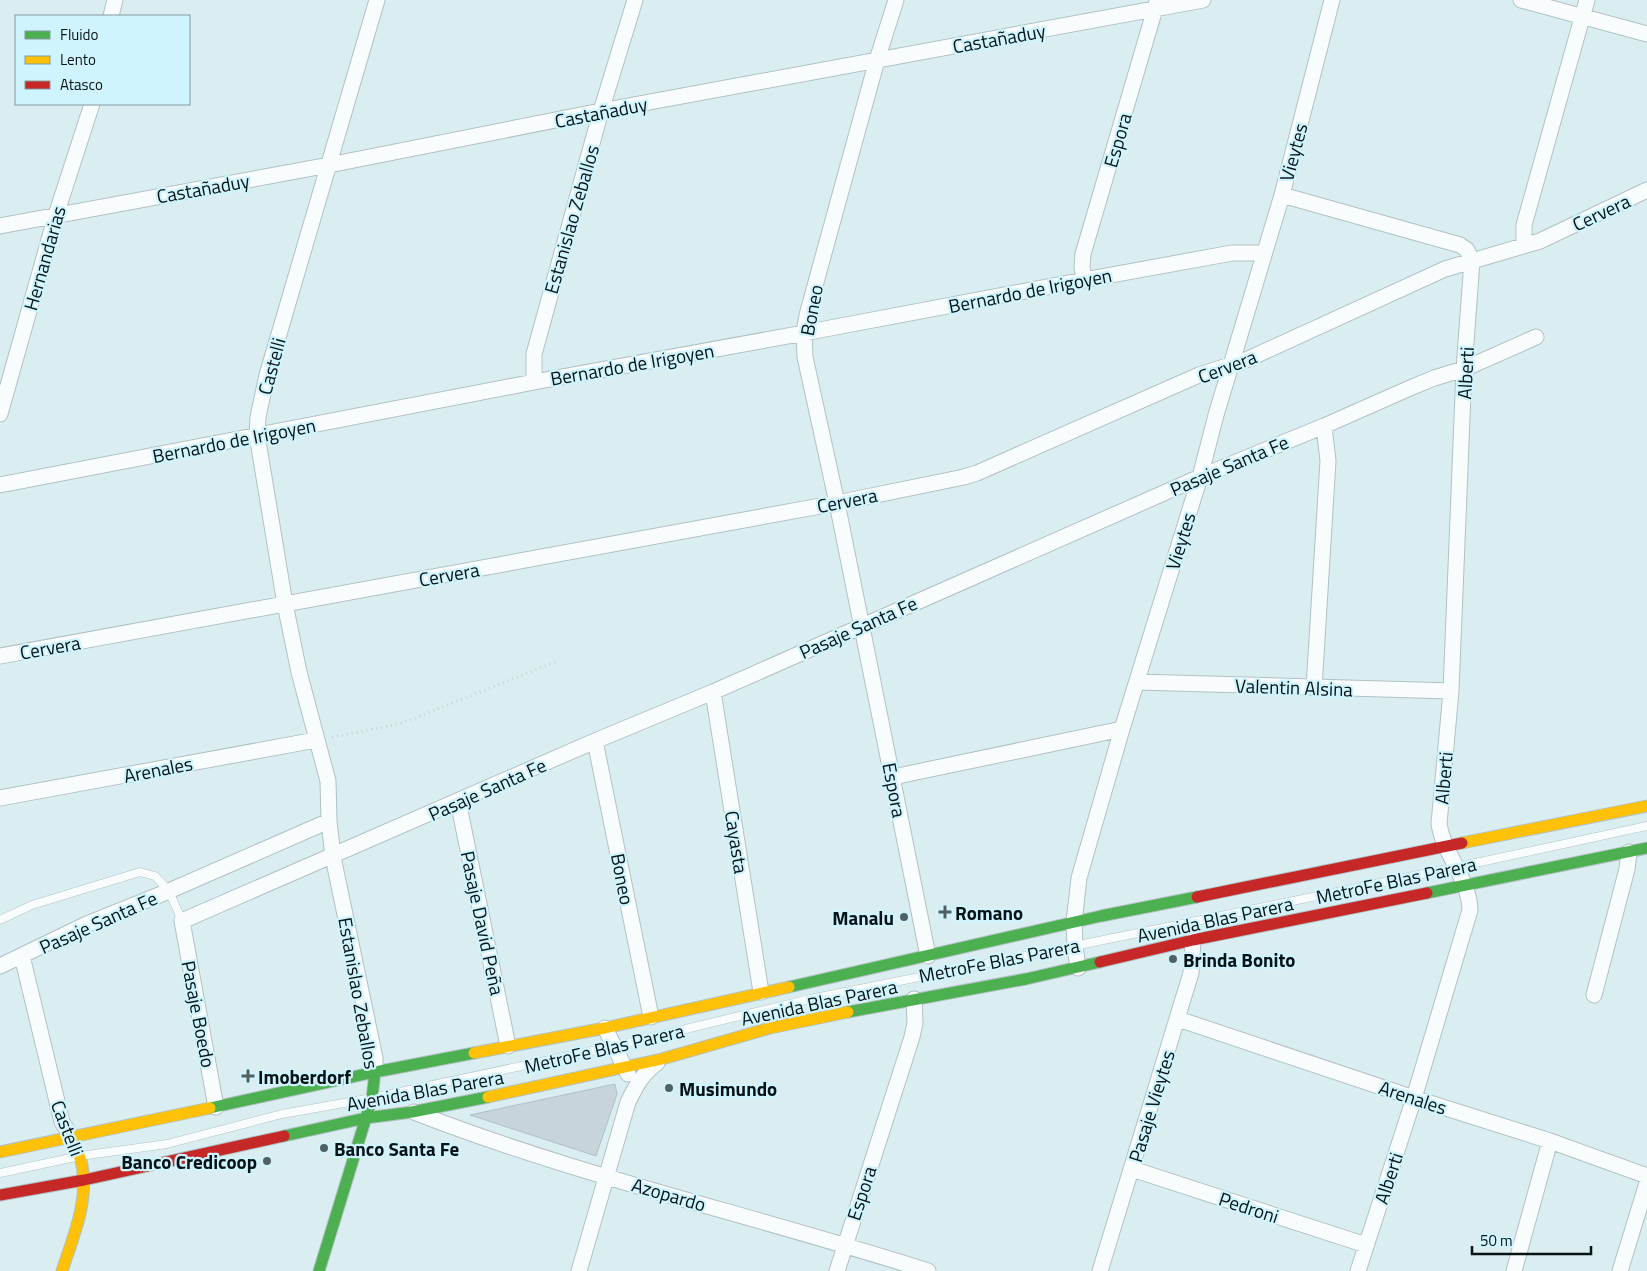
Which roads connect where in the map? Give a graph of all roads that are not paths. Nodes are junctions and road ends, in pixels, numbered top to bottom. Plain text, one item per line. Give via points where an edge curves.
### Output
1 (115, 0) edge
2 (377, 0) edge
3 (635, 0) edge
4 (896, 0) edge
5 (1203, 0) edge
6 (1332, 0) edge
7 (1521, 0) edge
8 (1587, 0) edge
9 (1156, 5) edge
10 (111, 15) edge
11 (1582, 16) junction
12 (1647, 34) edge
13 (878, 60) junction
14 (92, 105) edge
15 (601, 112) junction
16 (329, 165) junction
17 (1647, 190) edge
18 (1282, 194) junction
19 (56, 215) junction
20 (0, 226) edge
21 (1524, 245) junction
22 (1264, 253) junction
23 (1472, 261) junction
24 (1084, 280) junction
25 (804, 333) junction
26 (1536, 337) dead end
27 (1232, 365) junction
28 (1464, 369) junction
29 (534, 382) junction
30 (0, 414) edge
31 (1324, 426) junction
32 (257, 435) junction
33 (1200, 477) junction
34 (0, 485) edge
35 (837, 503) junction
36 (285, 604) junction
37 (862, 625) junction
38 (0, 656) edge
39 (1137, 682) junction
40 (1314, 688) junction
41 (1451, 691) junction
42 (713, 692) junction
43 (1122, 728) junction
44 (316, 740) junction
45 (595, 741) junction
46 (893, 777) junction
47 (0, 798) edge
48 (458, 801) junction
49 (1647, 806) edge
50 (329, 821) junction
51 (1647, 826) edge
52 (1445, 847) junction
53 (1647, 848) edge
54 (1629, 852) junction
55 (333, 857) junction
56 (1457, 867) junction
57 (1465, 884) junction
58 (170, 891) junction
59 (0, 920) edge
60 (182, 921) junction
61 (1074, 922) junction
62 (1193, 940) junction
63 (1075, 946) junction
64 (22, 956) junction
65 (928, 956) junction
66 (1, 964) edge
67 (1078, 968) junction
68 (761, 992) junction
69 (1594, 995) dead end
70 (914, 999) junction
71 (651, 1017) junction
72 (1178, 1019) junction
73 (605, 1028) junction
74 (508, 1046) junction
75 (615, 1046) junction
76 (662, 1059) junction
77 (625, 1068) junction
78 (375, 1072) junction
79 (372, 1098) junction
80 (1414, 1098) junction
81 (628, 1102) junction
82 (216, 1107) junction
83 (412, 1112) junction
84 (366, 1118) junction
85 (71, 1136) junction
86 (1550, 1141) junction
87 (0, 1152) edge
88 (80, 1156) junction
89 (1132, 1169) junction
90 (0, 1173) edge
91 (1647, 1176) edge
92 (607, 1177) junction
93 (84, 1180) junction
94 (1647, 1183) edge
95 (0, 1195) edge
96 (844, 1244) junction
97 (1366, 1245) junction
98 (62, 1271) edge
99 (319, 1271) edge
100 (579, 1271) edge
101 (837, 1271) edge
102 (928, 1271) edge
103 (1100, 1271) edge
104 (1358, 1271) edge
105 (1514, 1271) edge
106 (1620, 1271) edge

1 - 10 street
2 - 16 street, Castelli
3 - 15 street, Estanislao Zeballos
4 - 13 street, Boneo
5 - 9 street, Castañaduy
6 - 18 street, Vieytes
7 - 11 street
8 - 11 street
9 - 13 street, Castañaduy
9 - 24 street, Espora via 1083,254
11 - 12 street
11 - 21 street via 1524,225
13 - 15 street, Castañaduy
13 - 25 street, Boneo
14 - 19 street, Hernandarias
15 - 16 street, Castañaduy
15 - 29 street, Estanislao Zeballos via 534,354
16 - 19 street, Castañaduy
16 - 32 street, Castelli via 267,375
17 - 21 street, Cervera via 1540,241
18 - 22 street, Vieytes
18 - 23 street via 1460,245 1467,250
19 - 20 street, Castañaduy
19 - 30 street, Hernandarias
21 - 23 street, Cervera
22 - 24 street, Bernardo de Irigoyen via 1232,253
22 - 27 street, Vieytes
23 - 27 street, Cervera via 1445,269
23 - 28 street, Alberti
24 - 25 street, Bernardo de Irigoyen
25 - 29 street, Bernardo de Irigoyen
25 - 35 street, Boneo via 805,357
26 - 28 street, Pasaje Santa Fe
27 - 33 street, Vieytes
27 - 35 street, Cervera via 977,473
28 - 31 street, Pasaje Santa Fe via 1434,378
28 - 41 street, Alberti
29 - 32 street, Bernardo de Irigoyen
31 - 33 street, Pasaje Santa Fe
31 - 40 street via 1328,461
32 - 34 street, Bernardo de Irigoyen
32 - 36 street, Castelli
33 - 37 street, Pasaje Santa Fe
33 - 39 street, Vieytes
35 - 36 street, Cervera
35 - 37 street, Boneo
36 - 38 street, Cervera
36 - 44 street, Castelli
37 - 42 street, Pasaje Santa Fe
37 - 46 street, Espora
39 - 40 street, Valentin Alsina
39 - 43 street, Vieytes
40 - 41 street, Valentin Alsina
41 - 52 street, Alberti via 1439,824
42 - 45 street, Pasaje Santa Fe
42 - 68 street, Cayasta
43 - 46 street
43 - 61 street, Vieytes via 1079,878
44 - 47 street, Arenales
44 - 50 street, Estanislao Zeballos via 328,782
45 - 48 street, Pasaje Santa Fe
45 - 71 street, Boneo
46 - 65 street, Espora
48 - 55 street, Pasaje Santa Fe
48 - 74 street, Pasaje David Peña
49 - 52 main road, Avenida Blas Parera
50 - 55 street, Estanislao Zeballos
50 - 58 street, Pasaje Santa Fe
51 - 56 lane, MetroFe Blas Parera
52 - 56 street, Alberti
52 - 61 main road, Avenida Blas Parera
53 - 54 main road, Avenida Blas Parera
54 - 57 main road, Avenida Blas Parera
54 - 69 street
55 - 60 street, Pasaje Santa Fe
55 - 78 street, Estanislao Zeballos via 375,1058
56 - 57 street, Alberti
56 - 63 lane, MetroFe Blas Parera
57 - 62 main road, Avenida Blas Parera
57 - 80 street, Alberti via 1470,910
58 - 59 lane via 155,876 140,872 32,905
58 - 60 lane
58 - 64 street, Pasaje Santa Fe via 87,924
60 - 82 street, Pasaje Boedo
61 - 63 street, Vieytes
61 - 65 main road, Avenida Blas Parera
62 - 67 main road, Avenida Blas Parera
62 - 72 street, Pasaje Vieytes via 1191,973
63 - 67 street, Vieytes
63 - 75 lane, MetroFe Blas Parera via 810,999
64 - 66 street, Pasaje Santa Fe
64 - 85 street, Castelli via 62,1122
65 - 68 main road, Avenida Blas Parera
67 - 70 main road, Avenida Blas Parera
68 - 71 main road, Avenida Blas Parera
70 - 76 main road, Avenida Blas Parera via 770,1028
70 - 96 street, Espora via 912,1037
71 - 73 main road, Avenida Blas Parera
72 - 80 street, Arenales
72 - 89 street, Pasaje Vieytes
73 - 74 main road, Avenida Blas Parera
73 - 75 street
74 - 78 main road, Avenida Blas Parera
75 - 77 street
75 - 79 lane, MetroFe Blas Parera
76 - 77 main road, Avenida Blas Parera
76 - 81 street via 638,1081
77 - 81 street
77 - 83 main road, Avenida Blas Parera
78 - 79 main road, Estanislao Zeballos
78 - 82 main road, Avenida Blas Parera
79 - 84 main road, Estanislao Zeballos
79 - 88 lane, MetroFe Blas Parera via 273,1117 167,1144
80 - 86 street, Arenales
80 - 97 street, Alberti
81 - 92 street
82 - 85 main road, Avenida Blas Parera
83 - 84 main road, Avenida Blas Parera
83 - 92 street, Azopardo
84 - 93 main road, Avenida Blas Parera
84 - 99 main road, Estanislao Zeballos
85 - 87 main road, Avenida Blas Parera
85 - 88 main road, Castelli
86 - 91 street, Arenales
86 - 105 street
88 - 90 lane, MetroFe Blas Parera
88 - 93 main road, Castelli
89 - 97 street, Pedroni
89 - 103 street, Pasaje Vieytes
92 - 96 street, Azopardo
92 - 100 street
93 - 95 main road, Avenida Blas Parera
93 - 98 main road, Castelli via 81,1210
94 - 106 street
96 - 101 street, Espora
96 - 102 street, Azopardo
97 - 104 street, Alberti

